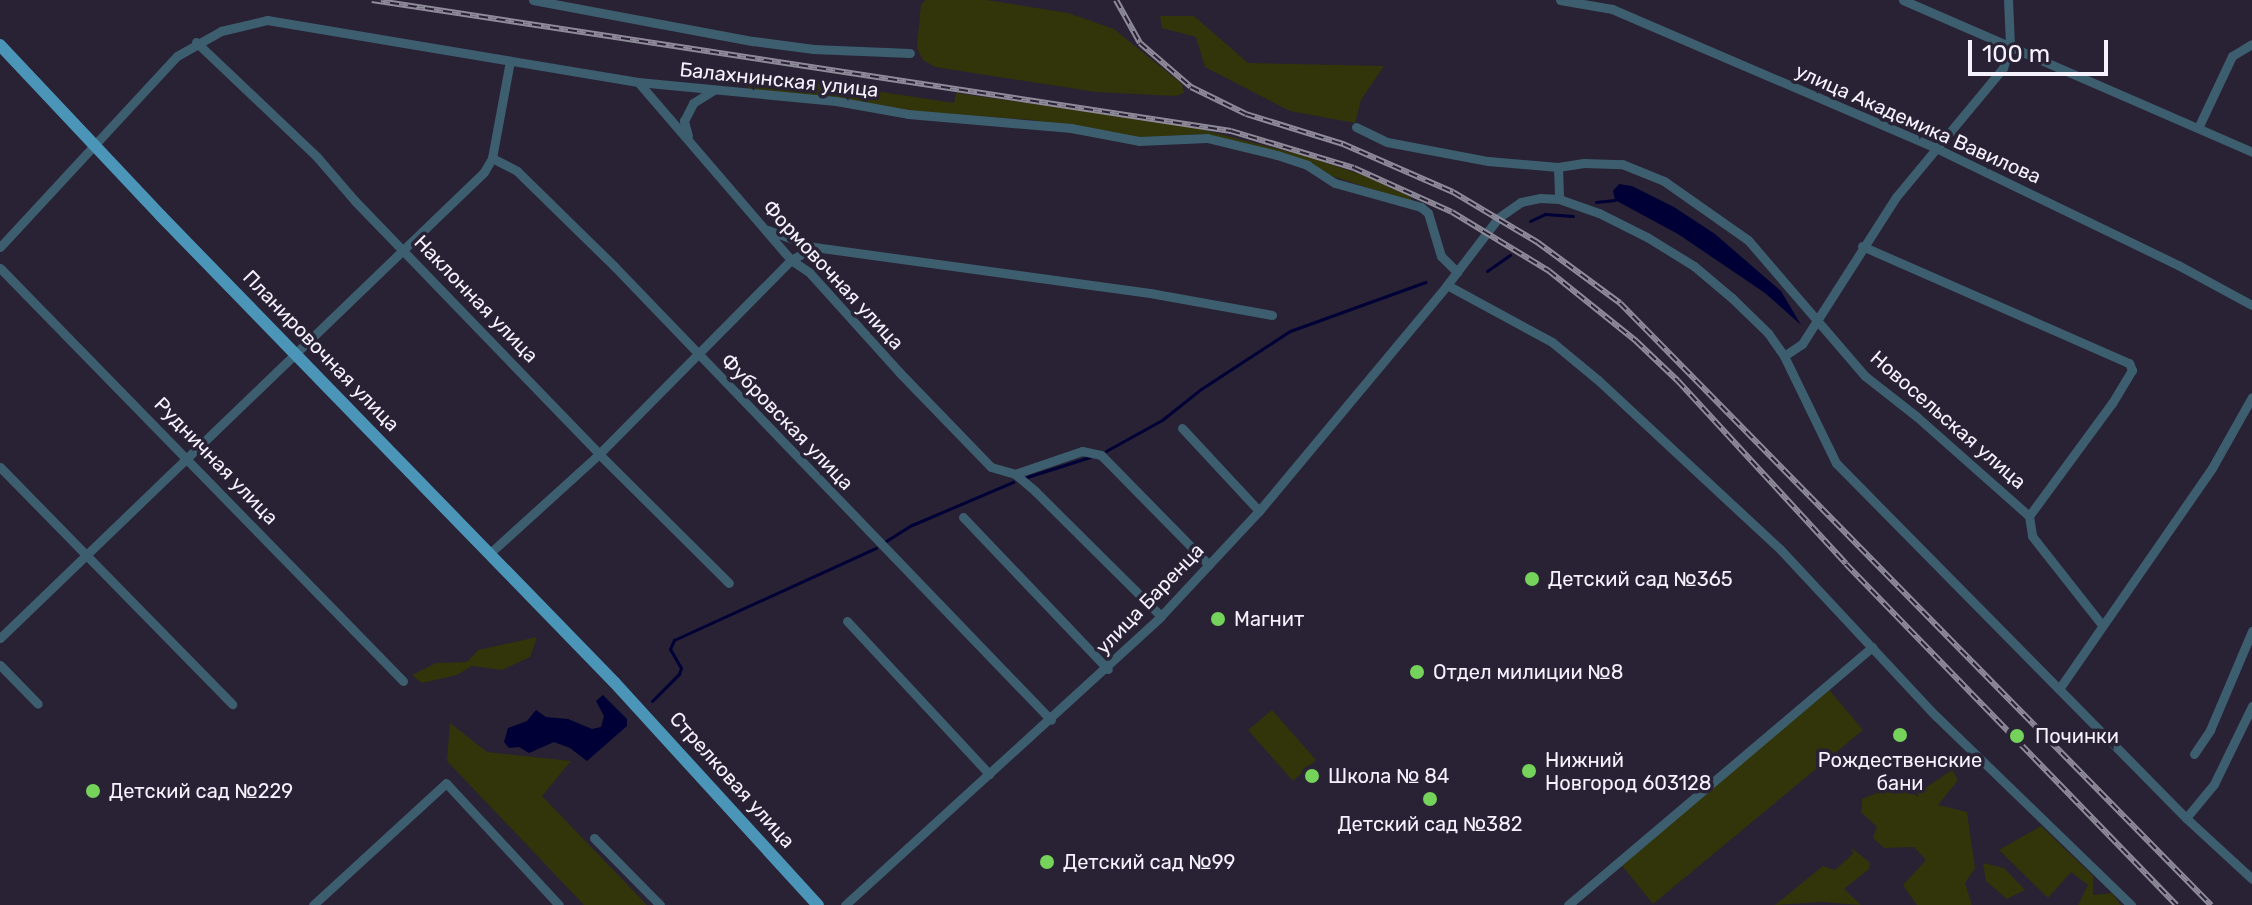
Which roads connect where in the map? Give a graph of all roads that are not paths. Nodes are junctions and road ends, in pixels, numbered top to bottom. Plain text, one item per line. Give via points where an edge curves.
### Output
1 (533, 0) edge
2 (1560, 0) edge
3 (1903, 0) edge
4 (2008, 0) edge
5 (196, 42) junction
6 (2252, 44) edge
7 (0, 45) edge
8 (2010, 45) junction
9 (910, 53) dead end
10 (510, 61) junction
11 (638, 82) junction
12 (714, 90) junction
13 (1356, 127) dead end
14 (2198, 128) junction
15 (689, 139) junction
16 (95, 146) junction
17 (1938, 149) junction
18 (2252, 152) edge
19 (492, 158) junction
20 (1558, 167) junction
21 (1559, 199) junction
22 (762, 226) junction
23 (1862, 246) junction
24 (0, 247) edge
25 (814, 247) junction
26 (403, 248) junction
27 (791, 260) junction
28 (0, 268) edge
29 (1457, 272) junction
30 (1447, 285) junction
31 (2252, 305) edge
32 (1272, 315) dead end
33 (1818, 319) junction
34 (296, 353) junction
35 (698, 354) junction
36 (1784, 356) junction
37 (2252, 397) edge
38 (1182, 428) dead end
39 (599, 454) junction
40 (186, 456) junction
41 (0, 467) edge
42 (1015, 474) junction
43 (1259, 511) junction
44 (2029, 516) junction
45 (963, 517) dead end
46 (490, 553) junction
47 (87, 555) junction
48 (1209, 565) junction
49 (729, 583) dead end
50 (1161, 616) junction
51 (847, 621) dead end
52 (2102, 625) junction
53 (2252, 631) edge
54 (0, 638) edge
55 (1872, 647) junction
56 (0, 665) edge
57 (1108, 669) junction
58 (403, 681) dead end
59 (615, 683) joint
60 (2059, 689) junction
61 (38, 704) dead end
62 (232, 704) dead end
63 (2252, 706) edge
64 (1051, 720) junction
65 (2194, 754) dead end
66 (989, 774) junction
67 (2186, 818) junction
68 (594, 838) dead end
69 (2252, 879) edge
70 (313, 905) edge
71 (559, 905) edge
72 (660, 905) edge
73 (818, 905) edge
74 (845, 905) edge
75 (1568, 905) edge
76 (2131, 905) edge

1 - 9 street via 753,41
2 - 17 street, улица Академика Вавилова via 1612,9
3 - 8 street
4 - 8 street
5 - 10 street, Балахнинская улица via 243,23 267,20
5 - 16 street, Балахнинская улица
5 - 26 street, Наклонная улица
6 - 14 street via 2232,56
7 - 16 main road, Планировочная улица
8 - 14 street
8 - 17 street via 2003,68
10 - 11 street, Балахнинская улица
10 - 19 street
11 - 12 street, Балахнинская улица
11 - 15 street, Формовочная улица
12 - 15 street via 693,103 684,121
12 - 29 street, Балахнинская улица via 1071,128 1139,141 1207,138 1263,151 1307,165 1335,183 1421,207 1428,213 1441,256
13 - 20 street, Новосельская улица via 1387,142 1488,161
14 - 18 street
15 - 22 street, Формовочная улица
16 - 24 street, Балахнинская улица
16 - 34 main road, Планировочная улица
17 - 23 street
17 - 31 street, улица Академика Вавилова
19 - 26 street via 484,172
19 - 35 street, Фубровская улица via 539,190
20 - 21 street
20 - 33 street, Новосельская улица via 1622,164 1664,181 1748,240
21 - 29 street, улица Баренца via 1540,198 1509,209
21 - 36 street via 1599,213 1694,266 1768,333
22 - 25 street
22 - 27 street, Формовочная улица
23 - 33 street
23 - 44 street via 2129,363 2132,370 2112,403
25 - 27 street
25 - 32 street
26 - 34 street
26 - 39 street, Наклонная улица
27 - 35 street
27 - 42 street, Формовочная улица via 809,272 991,467
28 - 40 street, Рудничная улица
29 - 30 street, улица Баренца
30 - 43 street, улица Баренца
30 - 55 street via 1552,342 1586,370 1780,549
33 - 36 street via 1802,344
33 - 44 street, Новосельская улица via 1865,376
34 - 40 street
34 - 46 main road, Планировочная улица
35 - 39 street
35 - 64 street, Фубровская улица
36 - 60 street via 1836,463
37 - 52 street via 2212,468
38 - 43 street
39 - 46 street
39 - 49 street, Наклонная улица
40 - 47 street
40 - 58 street, Рудничная улица
41 - 47 street
42 - 48 street via 1082,451 1101,455
42 - 50 street, Формовочная улица
43 - 48 street, улица Баренца
44 - 52 street, Новосельская улица via 2032,536
45 - 57 street
46 - 59 main road, Планировочная улица
47 - 54 street
47 - 62 street
48 - 50 street, улица Баренца
50 - 57 street, улица Баренца
51 - 66 street
52 - 60 street
53 - 65 street via 2210,730
55 - 75 street
55 - 76 street
56 - 61 street
57 - 64 street, улица Баренца
59 - 73 main road, Стрелковая улица
60 - 67 street
63 - 67 street via 2214,784
64 - 66 street, улица Баренца
66 - 74 street, улица Баренца
67 - 69 street
68 - 72 street
70 - 71 street via 446,783

